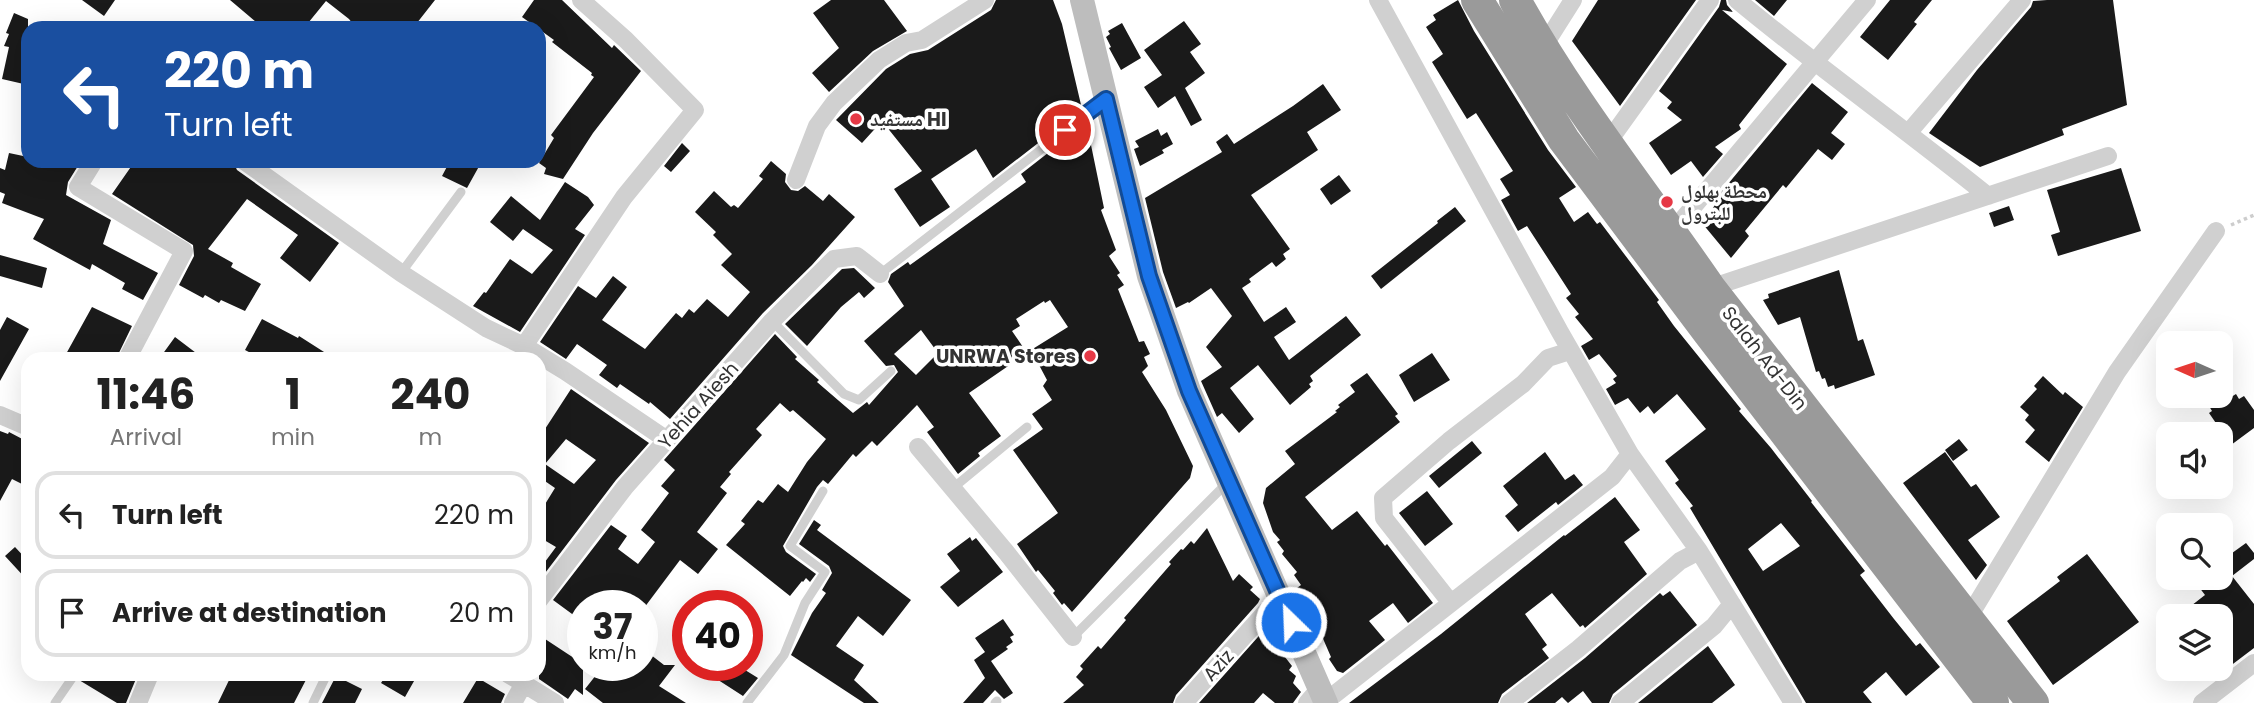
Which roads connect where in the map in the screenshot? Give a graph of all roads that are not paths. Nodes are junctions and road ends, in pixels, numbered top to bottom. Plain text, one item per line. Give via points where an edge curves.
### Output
1 (581, 0) edge
2 (985, 0) edge
3 (1082, 0) edge
4 (1378, 0) edge
5 (1477, 0) edge
6 (1515, 0) edge
7 (1573, 0) edge
8 (1710, 0) edge
9 (1737, 0) edge
10 (1867, 0) edge
11 (2022, 0) edge
12 (1542, 49) junction
13 (1815, 64) junction
14 (1106, 99) junction
15 (1909, 132) junction
16 (1606, 145) junction
17 (2108, 156) dead end
18 (90, 168) edge
19 (254, 168) edge
20 (796, 180) dead end
21 (461, 192) dead end
22 (1988, 196) junction
23 (2216, 231) road end
24 (1672, 232) junction
25 (401, 273) junction
26 (880, 274) joint
27 (1710, 288) junction
28 (772, 321) junction
29 (524, 346) junction
30 (1570, 351) junction
31 (131, 352) edge
32 (533, 352) edge
33 (546, 360) edge
34 (891, 371) dead end
35 (0, 415) edge
36 (21, 424) edge
37 (1027, 427) dead end
38 (667, 440) junction
39 (918, 447) dead end
40 (1630, 454) junction
41 (1230, 480) junction
42 (953, 488) junction
43 (822, 491) dead end
44 (1699, 551) junction
45 (546, 591) edge
46 (1280, 596) junction
47 (1450, 602) junction
48 (1732, 604) junction
49 (1967, 620) junction
50 (1073, 637) joint
51 (2254, 663) edge
52 (70, 681) edge
53 (147, 681) edge
54 (324, 681) edge
55 (516, 681) edge
56 (519, 681) edge
57 (1319, 699) edge
58 (2026, 701) edge
59 (313, 702) edge
60 (55, 703) edge
61 (138, 703) edge
62 (513, 703) edge
63 (555, 703) edge
64 (747, 703) edge
65 (1184, 703) edge
66 (1509, 703) edge
67 (1620, 703) edge
68 (1793, 703) edge
69 (1993, 703) edge
70 (2202, 703) edge

1 - 29 street via 695,110 624,197
2 - 20 street via 879,61 834,103 817,126
3 - 14 street
4 - 30 street
5 - 69 highway, Salah Ad-Din via 1564,140
6 - 12 highway, Salah Ad-Din
7 - 12 street
8 - 16 street
9 - 13 street
10 - 13 street
11 - 15 street
12 - 16 highway, Salah Ad-Din
13 - 15 street
13 - 24 street
14 - 26 lane
14 - 41 street via 1149,276 1189,391
15 - 22 street
16 - 24 highway, Salah Ad-Din
17 - 22 street
18 - 31 street via 78,187 184,251
19 - 25 street
21 - 25 lane
22 - 27 street
23 - 49 street via 2117,372
24 - 27 highway, Salah Ad-Din
25 - 29 street via 486,328
26 - 28 street, Yehia Aiesh via 857,256 834,259
27 - 49 highway, Salah Ad-Din
28 - 34 lane via 844,394 859,400
28 - 38 street, Yehia Aiesh
29 - 32 street
30 - 40 street
30 - 47 street via 1548,358 1523,384 1383,498 1384,517
33 - 38 street
35 - 36 street
37 - 42 lane
38 - 45 street, Yehia Aiesh
39 - 42 street
40 - 44 street
40 - 47 street via 1612,477
41 - 46 street
41 - 50 lane
42 - 50 street
43 - 64 lane via 790,546 825,572 805,603 784,655
44 - 48 street
44 - 66 street via 1680,561
46 - 57 street
46 - 65 street, Aziz
47 - 57 street
48 - 67 street via 1714,626
48 - 68 street
49 - 58 highway, Salah Ad-Din
51 - 70 street
52 - 60 lane
53 - 61 street
54 - 59 lane
55 - 62 street
56 - 63 street

